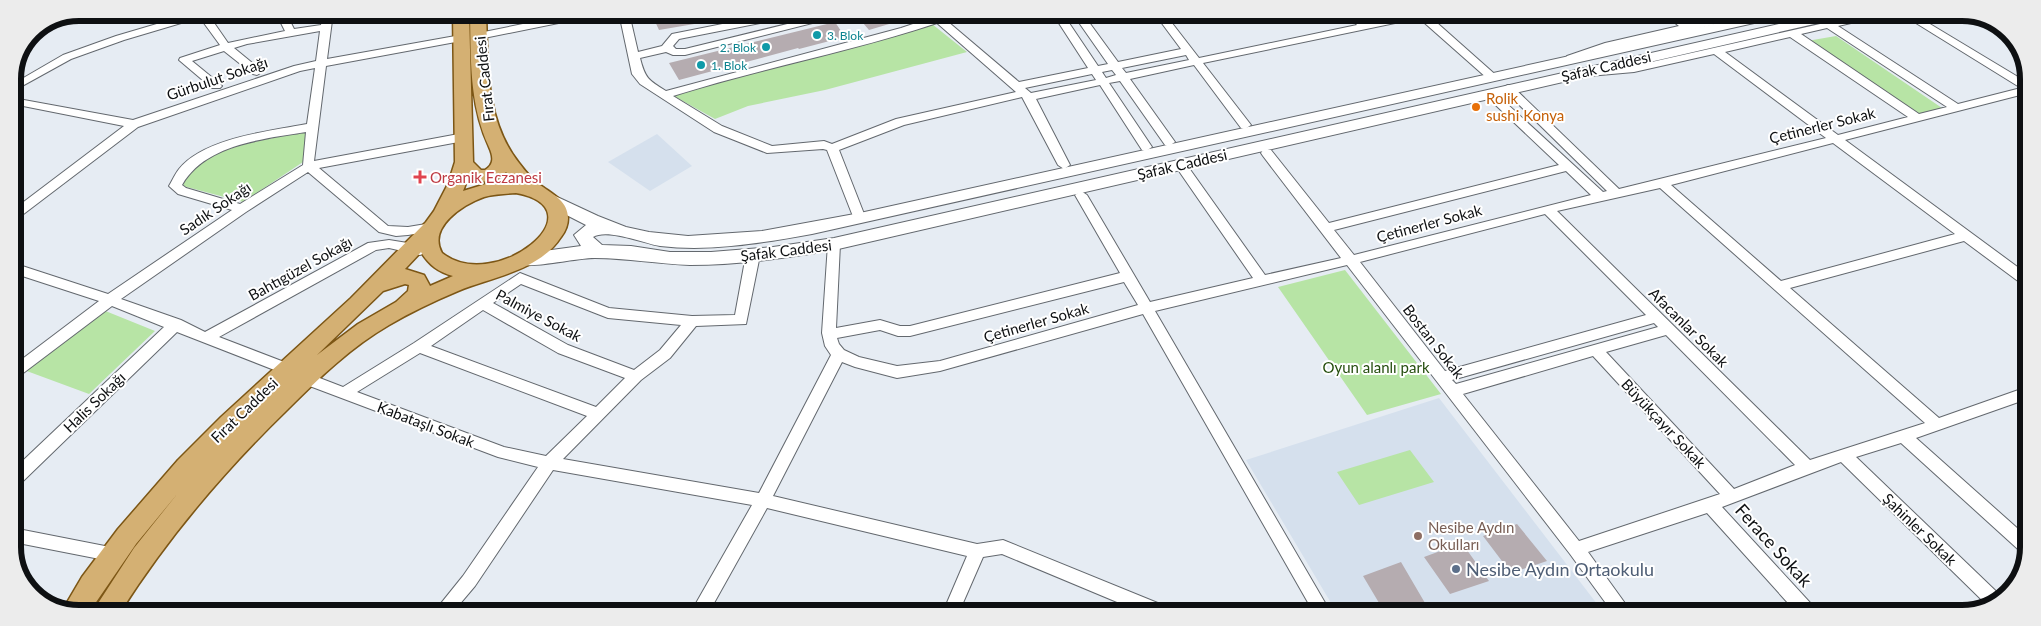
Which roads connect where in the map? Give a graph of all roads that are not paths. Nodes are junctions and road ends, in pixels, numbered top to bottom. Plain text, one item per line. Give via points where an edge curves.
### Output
1 (186, 21) edge
2 (208, 21) edge
3 (285, 21) edge
4 (327, 21) edge
5 (461, 21) edge
6 (479, 21) edge
7 (554, 21) edge
8 (626, 21) edge
9 (787, 21) edge
10 (787, 21) edge
11 (922, 21) edge
12 (941, 21) edge
13 (1063, 21) edge
14 (1083, 21) edge
15 (1165, 21) edge
16 (1359, 21) edge
17 (1388, 21) edge
18 (1430, 21) edge
19 (1679, 21) edge
20 (1714, 21) edge
21 (1745, 21) edge
22 (1828, 21) edge
23 (1830, 21) edge
24 (1834, 21) edge
25 (1918, 21) edge
26 (775, 24) junction
27 (1364, 26) junction
28 (327, 27) junction
29 (1687, 27) junction
30 (739, 32) junction
31 (291, 33) junction
32 (725, 34) joint
33 (1793, 34) junction
34 (480, 36) junction
35 (461, 38) junction
36 (707, 39) junction
37 (226, 47) junction
38 (668, 48) junction
39 (1188, 51) junction
40 (1608, 51) junction
41 (1717, 51) junction
42 (634, 56) junction
43 (1196, 61) junction
44 (1562, 62) junction
45 (322, 63) junction
46 (1622, 63) junction
47 (1114, 66) junction
48 (1095, 70) junction
49 (257, 72) dead end
50 (1573, 74) junction
51 (1122, 77) junction
52 (1492, 78) junction
53 (1103, 81) junction
54 (21, 83) edge
55 (2020, 84) edge
56 (216, 86) dead end
57 (1508, 88) junction
58 (2020, 91) edge
59 (1024, 92) junction
60 (1489, 93) junction
61 (664, 95) junction
62 (21, 103) edge
63 (1956, 108) junction
64 (1312, 118) junction
65 (1917, 118) junction
66 (134, 124) junction
67 (1245, 126) junction
68 (313, 127) junction
69 (1324, 132) junction
70 (464, 137) junction
71 (1834, 139) junction
72 (1169, 142) junction
73 (1146, 147) junction
74 (832, 148) junction
75 (1267, 153) junction
76 (502, 155) junction
77 (464, 162) junction
78 (1064, 164) junction
79 (309, 166) junction
80 (1568, 167) junction
81 (1185, 172) junction
82 (1662, 183) junction
83 (534, 190) junction
84 (1616, 193) junction
85 (1003, 195) junction
86 (1081, 195) junction
87 (1600, 197) junction
88 (553, 201) junction
89 (21, 209) edge
90 (242, 209) junction
91 (1548, 209) junction
92 (860, 219) junction
93 (437, 220) junction
94 (1326, 228) junction
95 (615, 229) junction
96 (1966, 236) junction
97 (834, 244) junction
98 (421, 250) junction
99 (599, 252) junction
100 (753, 255) junction
101 (522, 260) junction
102 (1351, 260) junction
103 (491, 270) junction
104 (21, 271) edge
105 (1128, 276) junction
106 (2020, 276) edge
107 (1262, 281) junction
108 (1779, 286) junction
109 (370, 290) junction
110 (110, 300) junction
111 (483, 304) junction
112 (1146, 308) junction
113 (397, 310) junction
114 (1656, 317) junction
115 (692, 321) junction
116 (176, 324) junction
117 (1668, 329) junction
118 (829, 333) junction
119 (207, 337) junction
120 (419, 347) junction
121 (1596, 350) junction
122 (839, 354) junction
123 (21, 367) edge
124 (296, 374) junction
125 (636, 376) junction
126 (1442, 377) junction
127 (1453, 391) junction
128 (344, 393) junction
129 (2020, 396) edge
130 (598, 414) junction
131 (1937, 425) junction
132 (1904, 436) junction
133 (1844, 455) junction
134 (549, 463) junction
135 (1807, 468) junction
136 (21, 472) edge
137 (1731, 496) junction
138 (763, 500) junction
139 (1710, 504) junction
140 (21, 537) edge
141 (2020, 541) edge
142 (1576, 549) junction
143 (977, 551) junction
144 (115, 555) junction
145 (1991, 597) edge
146 (79, 605) edge
147 (110, 605) edge
148 (448, 605) edge
149 (704, 605) edge
150 (954, 605) edge
151 (1142, 605) edge
152 (1318, 605) edge
153 (1617, 605) edge
154 (1801, 605) edge

1 - 54 street via 120,38 67,57
2 - 37 street
3 - 31 street
4 - 28 street
5 - 35 main road, Fırat Caddesi
6 - 34 main road, Fırat Caddesi
7 - 34 street
8 - 42 street
9 - 26 street
10 - 26 street
11 - 61 street via 878,38 699,83
12 - 59 street
13 - 48 street
14 - 47 street
15 - 39 street
16 - 27 street
17 - 27 street
18 - 52 street
19 - 29 street
20 - 29 street
21 - 40 main road, Şafak Caddesi
22 - 46 main road, Şafak Caddesi
23 - 33 street
24 - 63 street
25 - 55 street
26 - 30 street
26 - 30 street
27 - 43 street
28 - 31 street
28 - 45 street
29 - 44 street via 1609,45
30 - 32 street
30 - 36 street
30 - 36 street
31 - 37 street
32 - 36 street via 717,33
33 - 41 street
33 - 65 street
34 - 76 main road, Fırat Caddesi via 485,116 493,141
35 - 45 street, Gürbulut Sokağı
35 - 70 main road, Fırat Caddesi
36 - 38 street via 679,52
36 - 38 street via 676,36 667,44
37 - 49 street
37 - 56 street via 184,60
38 - 42 street
39 - 43 street
39 - 47 street
40 - 44 main road, Şafak Caddesi
40 - 46 main road
41 - 50 street via 1634,68
41 - 71 street
42 - 61 street via 638,74 644,82
43 - 51 street
43 - 67 street
44 - 52 main road, Şafak Caddesi
45 - 66 street, Gürbulut Sokağı via 279,73
45 - 68 street
46 - 50 main road, Şafak Caddesi
47 - 48 street
47 - 51 street
48 - 53 street
48 - 59 street
50 - 57 main road, Şafak Caddesi
51 - 53 street
51 - 72 street
52 - 64 main road, Şafak Caddesi
53 - 59 street
53 - 73 street
57 - 60 main road, Şafak Caddesi
57 - 84 street
58 - 63 street, Çetinerler Sokak
59 - 74 street via 900,122
59 - 78 street
60 - 69 main road, Şafak Caddesi
60 - 80 street
61 - 74 street via 718,129 771,150 824,145
62 - 66 street
63 - 65 street, Çetinerler Sokak
64 - 67 main road via 1295,115
64 - 85 main road, Şafak Caddesi
65 - 71 street, Çetinerler Sokak
66 - 89 street, Gürbulut Sokağı
67 - 72 main road
68 - 79 street
68 - 90 street via 224,146 209,152 178,177 175,186 182,191
69 - 75 main road via 1316,142
69 - 85 main road, Şafak Caddesi
70 - 77 main road, Fırat Caddesi
70 - 79 street, Sadık Sokağı
71 - 82 street, Çetinerler Sokak
71 - 96 street
72 - 73 main road
73 - 78 main road
74 - 92 street
75 - 81 main road
75 - 94 street, Bostan Sokak
76 - 77 main road via 499,169 484,176 469,172
76 - 83 main road, Fırat Caddesi
77 - 93 main road, Fırat Caddesi via 457,184
78 - 85 main road via 1011,178
79 - 90 street, Sadık Sokağı
79 - 93 street via 384,229 411,231
80 - 87 street
80 - 94 street
81 - 86 main road
81 - 107 street
82 - 84 street, Çetinerler Sokak
82 - 108 street
83 - 88 main road
83 - 93 main road via 516,187 486,190 467,198
84 - 87 street, Çetinerler Sokak
85 - 86 main road via 1035,206
85 - 92 main road, Şafak Caddesi
85 - 97 main road, Şafak Caddesi
86 - 105 street
87 - 91 street, Çetinerler Sokak
88 - 95 main road, Şafak Caddesi
88 - 101 main road via 559,214 555,230 546,244
90 - 110 street, Sadık Sokağı
91 - 102 street, Çetinerler Sokak
91 - 114 street, Afacanlar Sokak
92 - 95 main road, Şafak Caddesi via 778,234 711,241 662,240
93 - 98 main road, Fırat Caddesi
94 - 102 street, Bostan Sokak
95 - 99 main road via 591,229 583,235 588,245
96 - 106 street
96 - 108 street
97 - 100 main road, Şafak Caddesi
97 - 118 street
98 - 103 main road via 452,269 471,272
98 - 109 main road, Fırat Caddesi
98 - 119 street, Bahtıgüzel Sokağı via 389,244 373,246
99 - 100 main road, Şafak Caddesi via 670,258
99 - 101 main road, Şafak Caddesi
100 - 115 street via 741,320
101 - 103 main road
102 - 107 street, Çetinerler Sokak
102 - 126 street, Bostan Sokak
103 - 113 main road, Fırat Caddesi
104 - 110 street
105 - 112 street
105 - 118 street via 910,331 898,332 880,325
107 - 112 street, Çetinerler Sokak
108 - 131 street
109 - 113 main road via 405,276 417,280 419,289
109 - 124 main road, Fırat Caddesi
110 - 116 street
110 - 123 street, Sadık Sokağı
111 - 115 street via 520,278 608,313
111 - 120 street
111 - 125 street, Palmiye Sokak via 563,349
112 - 122 street, Çetinerler Sokak via 940,366 897,372 855,362
112 - 152 street
113 - 124 main road, Fırat Caddesi
114 - 117 street, Afacanlar Sokak
114 - 126 street
115 - 125 street via 665,354
116 - 119 street
116 - 136 street, Halis Sokağı
117 - 121 street
117 - 135 street, Afacanlar Sokak
118 - 122 street via 832,346
119 - 124 street
120 - 128 street
120 - 130 street
121 - 127 street
121 - 137 street, Büyükçayır Sokak
122 - 138 street
124 - 128 street, Kabataşlı Sokak
124 - 144 main road, Fırat Caddesi via 189,465
124 - 147 main road, Fırat Caddesi via 186,500
125 - 130 street
126 - 127 street, Bostan Sokak
127 - 142 street, Bostan Sokak
128 - 134 street, Kabataşlı Sokak via 503,453
129 - 131 street
130 - 134 street
131 - 132 street
132 - 133 street
132 - 141 street
133 - 135 street
133 - 145 street, Şahinler Sokak
134 - 138 street, Kabataşlı Sokak
134 - 148 street via 469,581
135 - 137 street
137 - 139 street
138 - 143 street, Kabataşlı Sokak
138 - 149 street
139 - 142 street
139 - 154 street, Ferace Sokak
140 - 144 street
142 - 153 street, Bostan Sokak
143 - 150 street
143 - 151 street via 1003,547
144 - 146 main road, Fırat Caddesi

